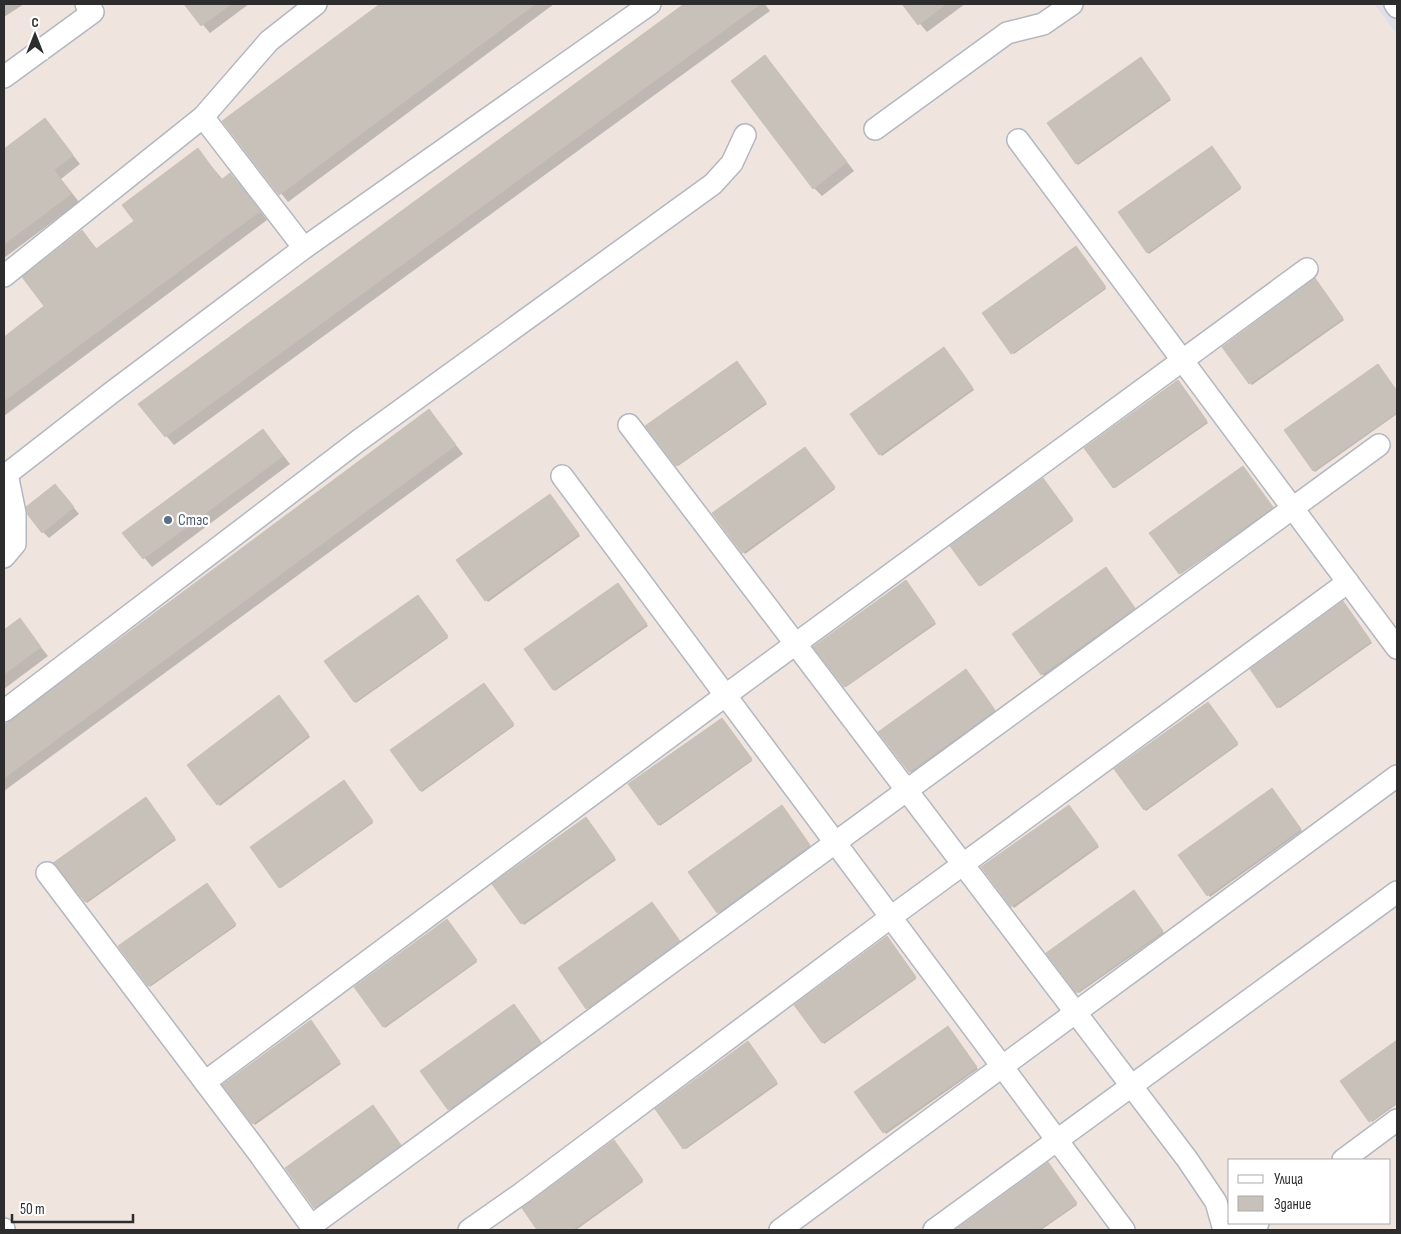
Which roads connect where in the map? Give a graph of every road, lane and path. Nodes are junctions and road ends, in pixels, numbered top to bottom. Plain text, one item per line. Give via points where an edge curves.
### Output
1 (86, 4) edge
2 (316, 4) edge
3 (650, 4) edge
4 (1072, 4) edge
5 (4, 77) edge
6 (202, 117) junction
7 (875, 129) dead end
8 (745, 135) dead end
9 (1018, 140) dead end
10 (304, 248) junction
11 (1307, 269) dead end
12 (4, 276) edge
13 (1184, 361) junction
14 (629, 425) dead end
15 (1379, 445) dead end
16 (6, 473) edge
17 (562, 476) dead end
18 (1293, 507) junction
19 (4, 557) edge
20 (1348, 582) junction
21 (796, 645) junction
22 (1397, 648) edge
23 (726, 696) junction
24 (4, 711) edge
25 (1397, 776) edge
26 (907, 791) junction
27 (836, 843) junction
28 (964, 864) junction
29 (47, 873) dead end
30 (1397, 892) edge
31 (890, 917) junction
32 (1075, 1012) junction
33 (1002, 1067) junction
34 (205, 1082) junction
35 (1132, 1086) junction
36 (1397, 1120) edge
37 (1057, 1140) junction
38 (1344, 1159) edge
39 (1256, 1224) edge
40 (313, 1228) edge
41 (469, 1230) edge
42 (780, 1230) edge
43 (934, 1230) edge
44 (1124, 1230) edge
45 (1224, 1230) edge
46 (1237, 1230) edge

1 - 5 lane via 92,12
2 - 6 lane via 269,41
3 - 10 lane
4 - 7 lane via 1043,24 1007,33
6 - 10 lane
6 - 12 lane
8 - 24 lane via 732,163 713,184 366,436
9 - 13 lane
10 - 16 lane
11 - 13 lane
13 - 18 lane
13 - 21 lane
14 - 21 lane
15 - 18 lane
16 - 19 lane via 15,513 15,544
17 - 23 lane
18 - 20 lane
18 - 26 lane
20 - 22 lane
20 - 28 lane
21 - 23 lane
21 - 26 lane
23 - 27 lane
23 - 34 lane
25 - 32 lane
26 - 27 lane
26 - 28 lane
27 - 31 lane
27 - 40 lane
28 - 31 lane
28 - 32 lane
29 - 34 lane
30 - 35 lane
31 - 33 lane
31 - 41 lane
32 - 33 lane
32 - 35 lane
33 - 37 lane
33 - 42 lane
34 - 40 lane
35 - 37 lane
35 - 45 lane via 1216,1202
36 - 38 lane
37 - 43 lane
37 - 44 lane
39 - 46 lane

